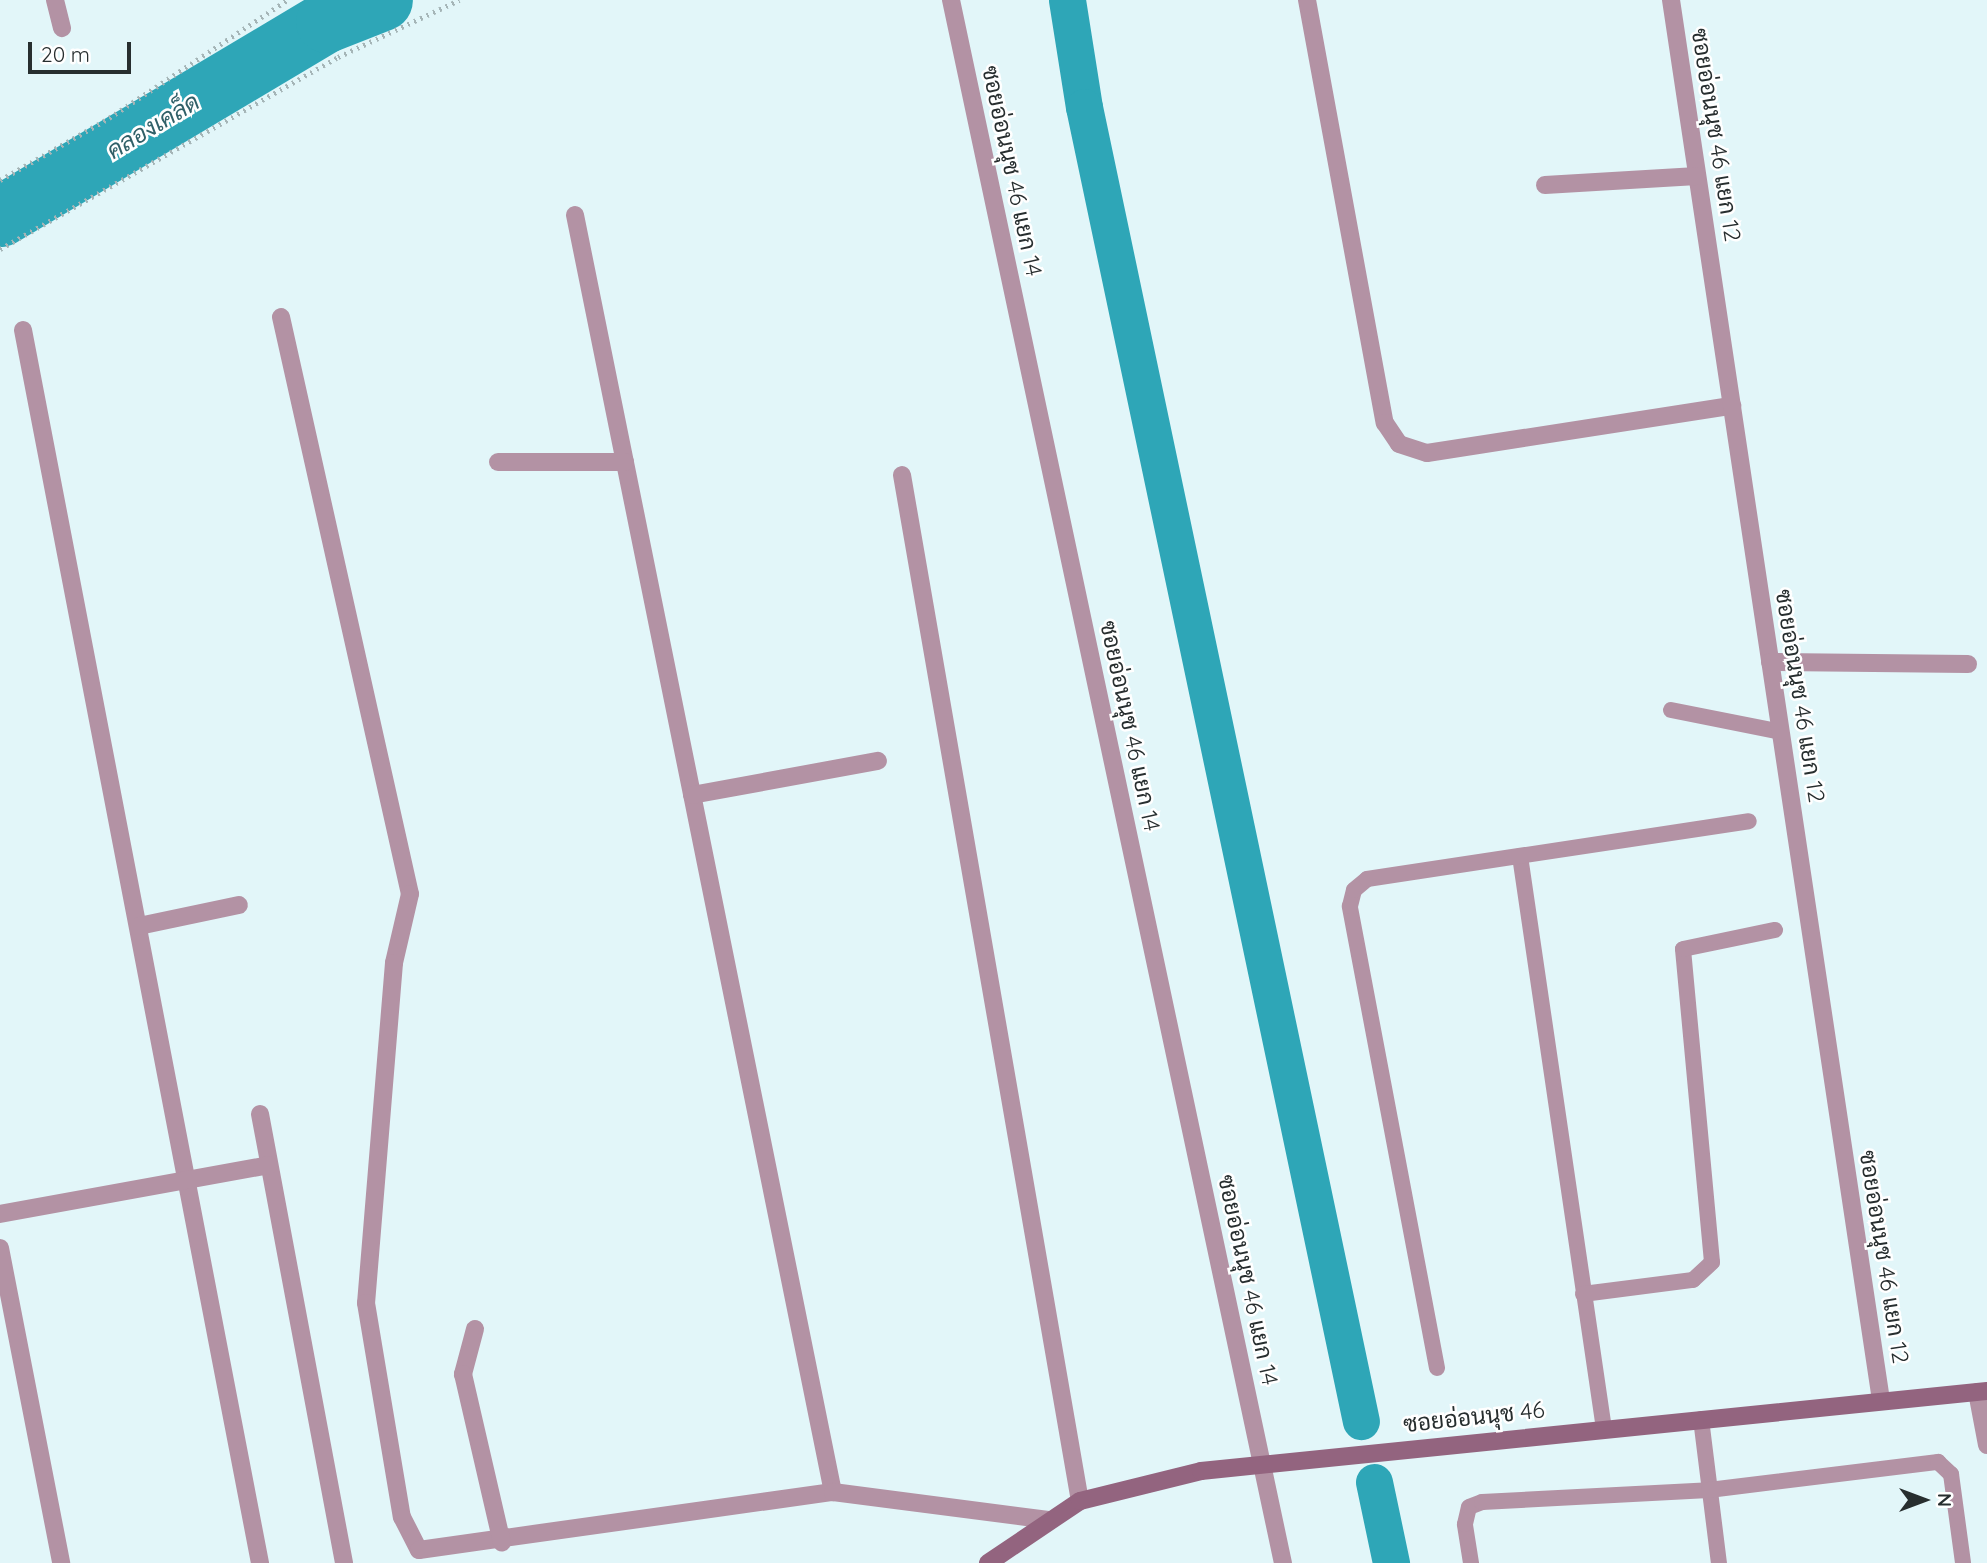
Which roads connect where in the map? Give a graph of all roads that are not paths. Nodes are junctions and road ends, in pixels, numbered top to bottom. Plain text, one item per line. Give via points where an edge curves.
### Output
1 (55, 0) edge
2 (951, 0) edge
3 (1307, 0) edge
4 (1671, 0) edge
5 (62, 29) dead end
6 (1698, 176) junction
7 (1545, 185) dead end
8 (575, 215) dead end
9 (281, 317) dead end
10 (23, 330) dead end
11 (1732, 406) junction
12 (498, 462) dead end
13 (625, 462) junction
14 (902, 475) dead end
15 (1770, 662) junction
16 (1968, 664) dead end
17 (1671, 710) dead end
18 (1781, 732) junction
19 (878, 761) dead end
20 (692, 795) junction
21 (1749, 821) dead end
22 (1520, 856) junction
23 (239, 905) dead end
24 (139, 926) junction
25 (1774, 930) dead end
26 (260, 1114) dead end
27 (269, 1165) junction
28 (188, 1181) junction
29 (0, 1214) edge
30 (0, 1248) edge
31 (1583, 1294) junction
32 (475, 1329) dead end
33 (1437, 1368) dead end
34 (1982, 1392) edge
35 (1881, 1400) junction
36 (1702, 1419) junction
37 (1604, 1429) junction
38 (1987, 1444) edge
39 (1262, 1462) junction
40 (1709, 1490) junction
41 (833, 1492) junction
42 (1080, 1501) junction
43 (1050, 1520) junction
44 (502, 1543) junction
45 (61, 1563) edge
46 (260, 1563) edge
47 (344, 1563) edge
48 (988, 1563) edge
49 (1283, 1563) edge
50 (1471, 1563) edge
51 (1719, 1563) edge
52 (1963, 1563) edge

1 - 5 street
2 - 39 street, ซอยอ่อนนุช 46 แยก 14
3 - 11 street via 1385,423 1399,444 1427,453
4 - 6 street, ซอยอ่อนนุช 46 แยก 12
6 - 7 street
6 - 11 street, ซอยอ่อนนุช 46 แยก 12
8 - 13 street
9 - 44 street via 411,905 394,963 366,1303 402,1517 419,1550
10 - 24 street
11 - 15 street, ซอยอ่อนนุช 46 แยก 12
12 - 13 street
13 - 20 street
14 - 42 street
15 - 16 street
15 - 18 street, ซอยอ่อนนุช 46 แยก 12
17 - 18 lane
18 - 35 street, ซอยอ่อนนุช 46 แยก 12
19 - 20 street
20 - 41 street
21 - 22 lane
22 - 31 lane
22 - 33 lane via 1367,879 1350,906
23 - 24 street
24 - 28 street
25 - 31 lane via 1683,949 1712,1262 1693,1280
26 - 27 street
27 - 28 street
27 - 47 street
28 - 29 street
28 - 46 street
30 - 45 street
31 - 37 lane
32 - 44 street via 463,1374
34 - 35 street, ซอยอ่อนนุช 46
34 - 38 street
35 - 36 street, ซอยอ่อนนุช 46
36 - 37 street, ซอยอ่อนนุช 46
36 - 40 lane
37 - 39 street, ซอยอ่อนนุช 46
39 - 42 street, ซอยอ่อนนุช 46 via 1133,1485
39 - 49 street, ซอยอ่อนนุช 46 แยก 14
40 - 50 lane via 1482,1502 1469,1507 1465,1524
40 - 51 lane
40 - 52 lane via 1938,1462 1951,1474
41 - 43 street
41 - 44 street
42 - 43 street, ซอยอ่อนนุช 46
43 - 48 street, ซอยอ่อนนุช 46

